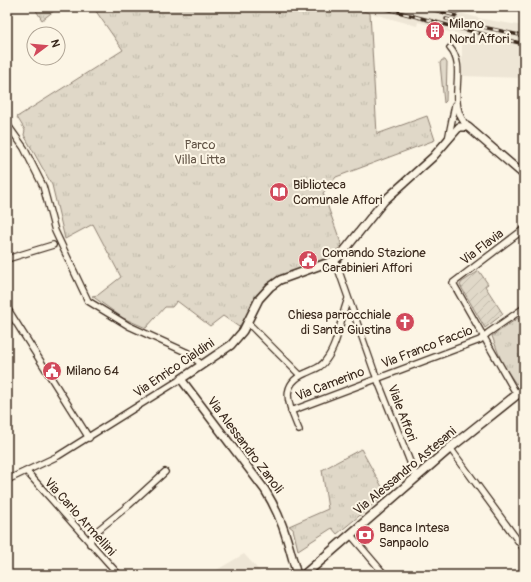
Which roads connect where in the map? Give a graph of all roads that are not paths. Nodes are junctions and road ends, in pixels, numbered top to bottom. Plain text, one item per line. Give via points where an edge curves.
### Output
1 (450, 48) dead end
2 (456, 99) junction
3 (7, 124) edge
4 (468, 126) junction
5 (448, 141) junction
6 (524, 176) edge
7 (524, 229) edge
8 (55, 231) junction
9 (53, 245) junction
10 (64, 252) junction
11 (7, 259) edge
12 (335, 260) junction
13 (348, 299) junction
14 (7, 308) edge
15 (524, 308) edge
16 (247, 322) junction
17 (484, 336) junction
18 (201, 364) junction
19 (300, 375) junction
20 (377, 378) junction
21 (181, 379) junction
22 (524, 389) edge
23 (517, 395) junction
24 (291, 411) junction
25 (299, 430) dead end
26 (89, 438) junction
27 (450, 448) junction
28 (27, 472) junction
29 (165, 472) dead end
30 (416, 477) junction
31 (7, 480) edge
32 (350, 534) junction
33 (90, 544) junction
34 (524, 549) edge
35 (119, 575) edge
36 (297, 575) edge
37 (304, 575) edge
38 (385, 575) edge

1 - 2 street via 456,59
2 - 4 street via 459,116
2 - 5 street
3 - 8 street via 24,148 43,186
4 - 5 street via 459,127
4 - 6 street
5 - 12 street via 384,201
7 - 17 street, Via Flavia via 453,283
8 - 9 street
8 - 10 street
9 - 10 street
9 - 11 street
10 - 18 street via 86,297 95,306 129,326 188,353
12 - 13 street
12 - 16 street, Via Enrico Cialdini via 277,282 259,299
13 - 19 street via 327,359 316,370
13 - 20 street, Viale Affori
14 - 26 street
15 - 17 street, Via Franco Faccio
16 - 18 street, Via Enrico Cialdini via 243,332 231,345
16 - 19 street
17 - 20 street, Via Franco Faccio via 480,340
17 - 23 street
18 - 21 street, Via Enrico Cialdini
19 - 24 street via 291,382 288,392
20 - 24 street, Via Camerino
20 - 30 street, Viale Affori
21 - 26 street, Via Enrico Cialdini
21 - 36 street, Via Alessandro Zanoli via 277,509
22 - 23 main road, Via Alessandro Astesani
23 - 27 main road, Via Alessandro Astesani
24 - 25 street
26 - 28 street, Via Enrico Cialdini
27 - 30 main road, Via Alessandro Astesani
27 - 34 street
28 - 31 street, Via Enrico Cialdini
28 - 33 street, Via Carlo Armellini
29 - 33 street via 92,535
30 - 32 main road, Via Alessandro Astesani
32 - 37 main road, Via Alessandro Astesani
32 - 38 street
33 - 35 street, Via Carlo Armellini

